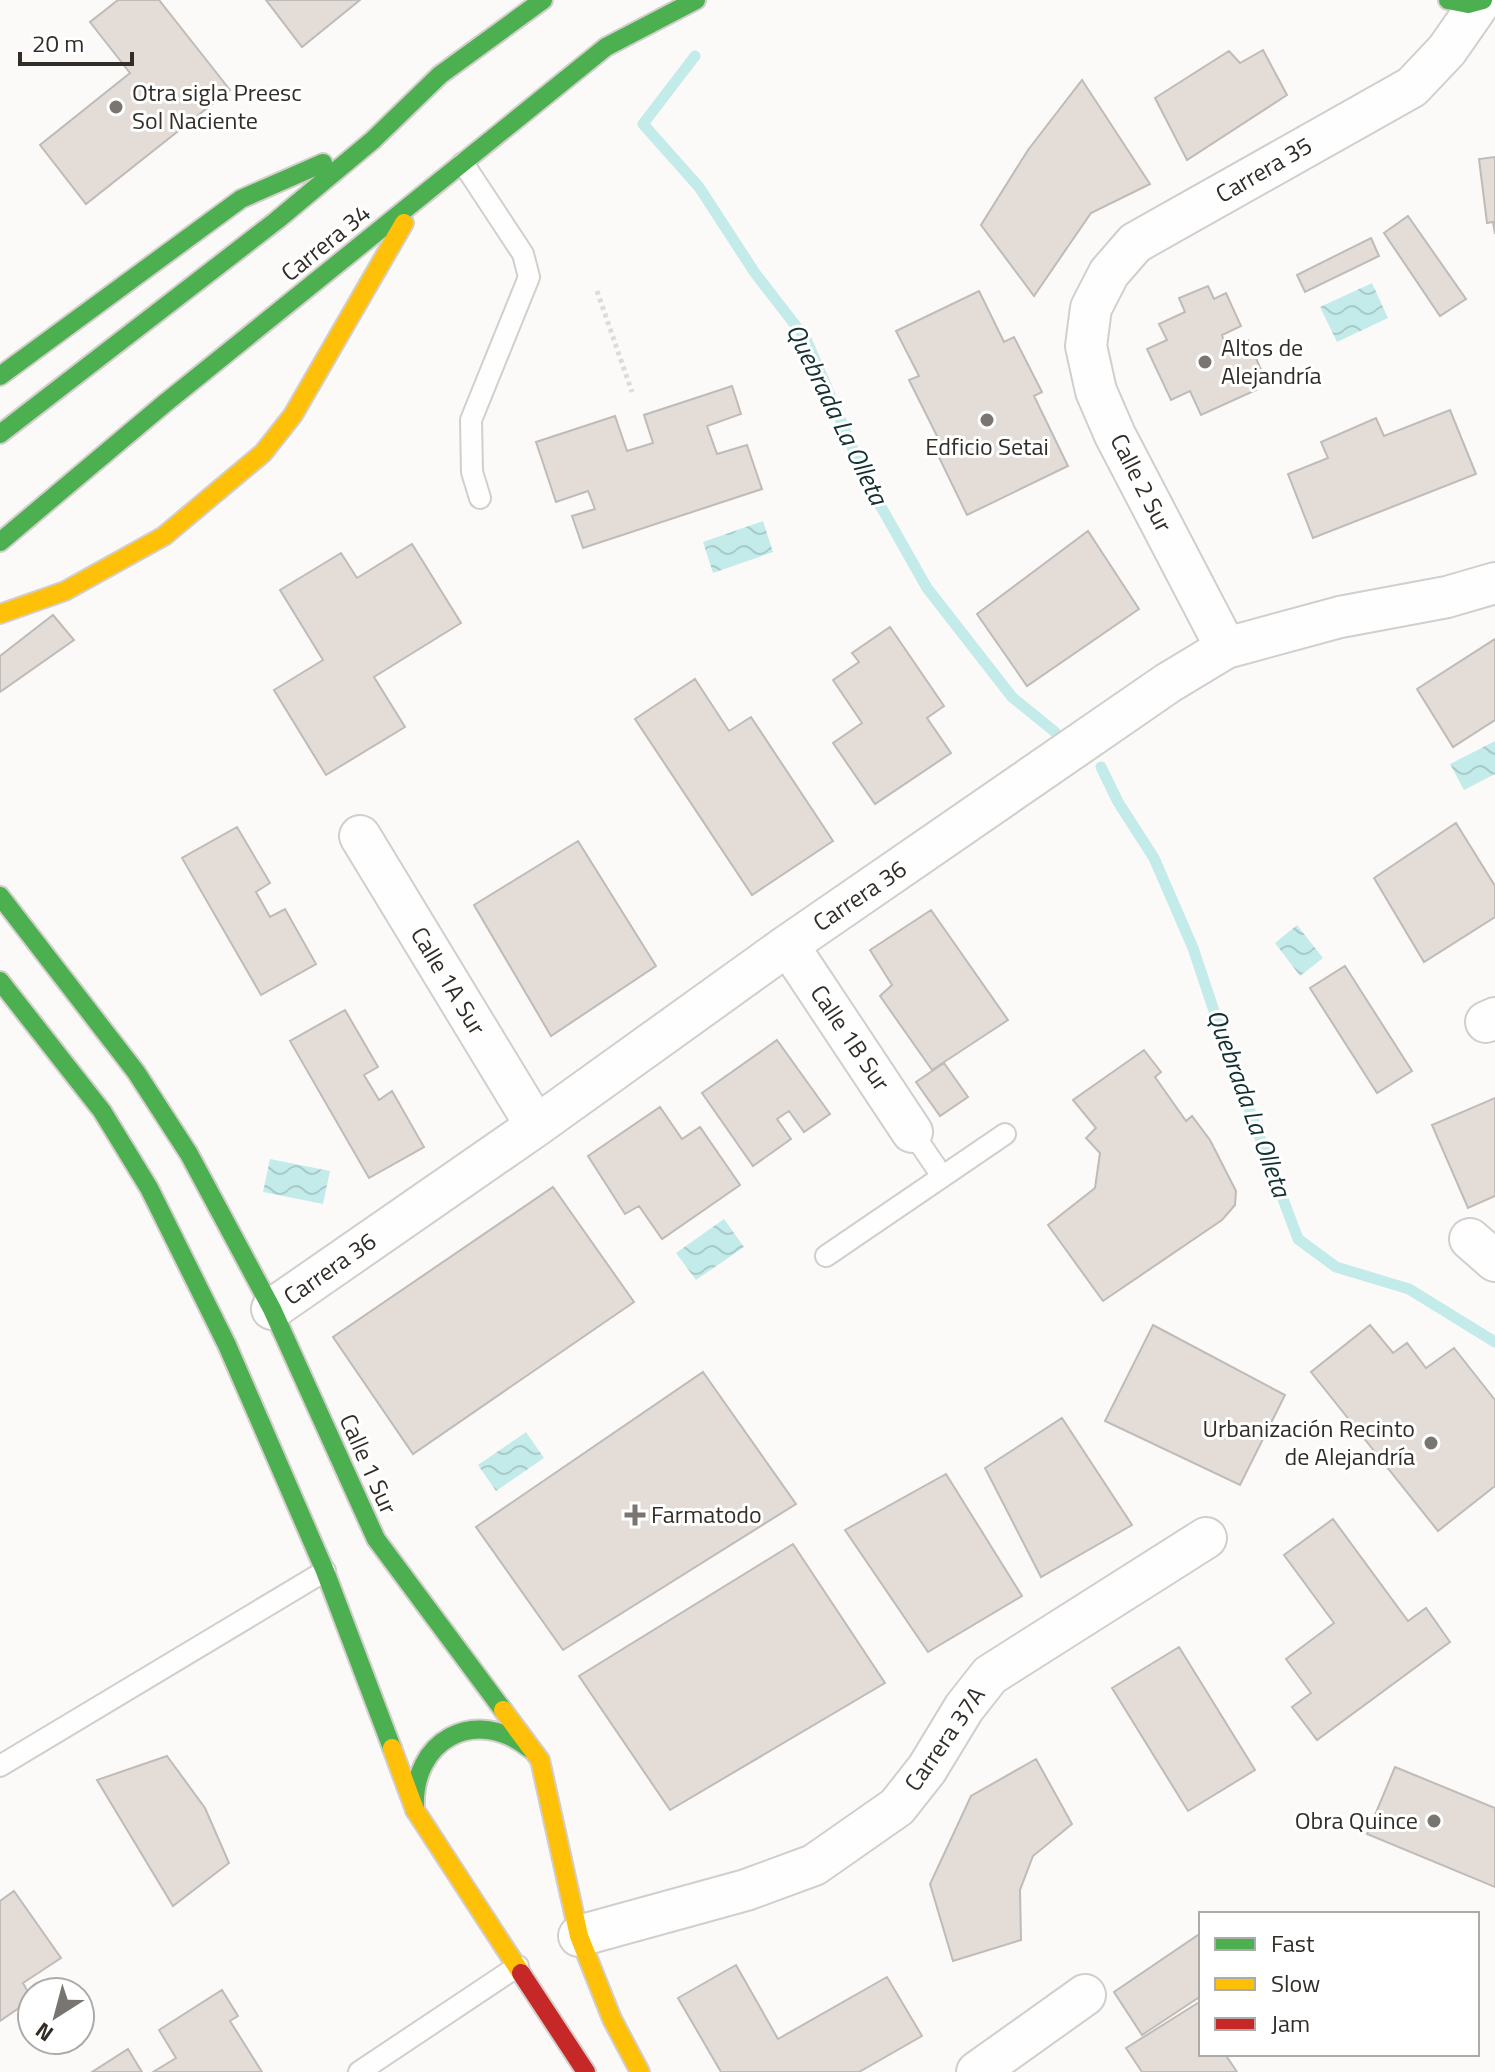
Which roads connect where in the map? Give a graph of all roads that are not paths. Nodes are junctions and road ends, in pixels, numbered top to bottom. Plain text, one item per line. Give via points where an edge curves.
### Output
1 (543, 0) edge
2 (696, 0) edge
3 (1464, 0) edge
4 (373, 140) junction
5 (463, 163) junction
6 (417, 200) junction
7 (1091, 308) joint
8 (0, 376) edge
9 (0, 434) edge
10 (480, 498) dead end
11 (0, 542) edge
12 (1495, 583) edge
13 (0, 614) edge
14 (1226, 648) junction
15 (360, 836) dead end
16 (0, 896) edge
17 (788, 945) junction
18 (0, 981) edge
19 (536, 1126) junction
20 (912, 1132) joint
21 (1005, 1134) dead end
22 (942, 1176) junction
23 (826, 1256) dead end
24 (272, 1309) junction
25 (1206, 1538) dead end
26 (325, 1571) junction
27 (540, 1760) junction
28 (0, 1766) edge
29 (415, 1810) junction
30 (579, 1936) junction
31 (518, 1966) junction
32 (1085, 1995) dead end
33 (359, 2072) edge
34 (586, 2072) edge
35 (640, 2072) edge
36 (977, 2072) edge

1 - 4 street, Carrera 34 via 440,75
2 - 5 street, Carrera 34 via 606,47
3 - 7 street, Carrera 35 via 1450,44 1412,87 1135,243 1109,273
4 - 8 street via 241,199
4 - 9 street, Carrera 34
5 - 6 street, Carrera 34
5 - 10 lane via 523,254 529,277 471,420 472,472
6 - 11 street, Carrera 34
6 - 13 street via 293,415 263,453 164,536 65,591
7 - 14 street, Calle 2 Sur via 1086,346 1096,391
12 - 14 street, Carrera 36
14 - 17 street, Carrera 36
15 - 19 street, Calle 1A Sur
16 - 24 street, Calle 1 Sur via 136,1072 189,1154
17 - 19 street, Carrera 36
17 - 20 street, Calle 1B Sur
18 - 26 street via 102,1111 149,1188 227,1345
19 - 24 street, Carrera 36
20 - 22 lane
21 - 22 lane
22 - 23 lane
24 - 27 street, Calle 1 Sur via 376,1539
25 - 30 street, Carrera 37A via 990,1675 897,1807 814,1865 746,1890
26 - 28 lane
26 - 29 street
27 - 29 street via 524,1742 503,1731 457,1733 422,1764 414,1786
27 - 30 street, Calle 1 Sur
29 - 31 street
30 - 35 street, Calle 1 Sur
31 - 33 lane
31 - 34 street
32 - 36 street

